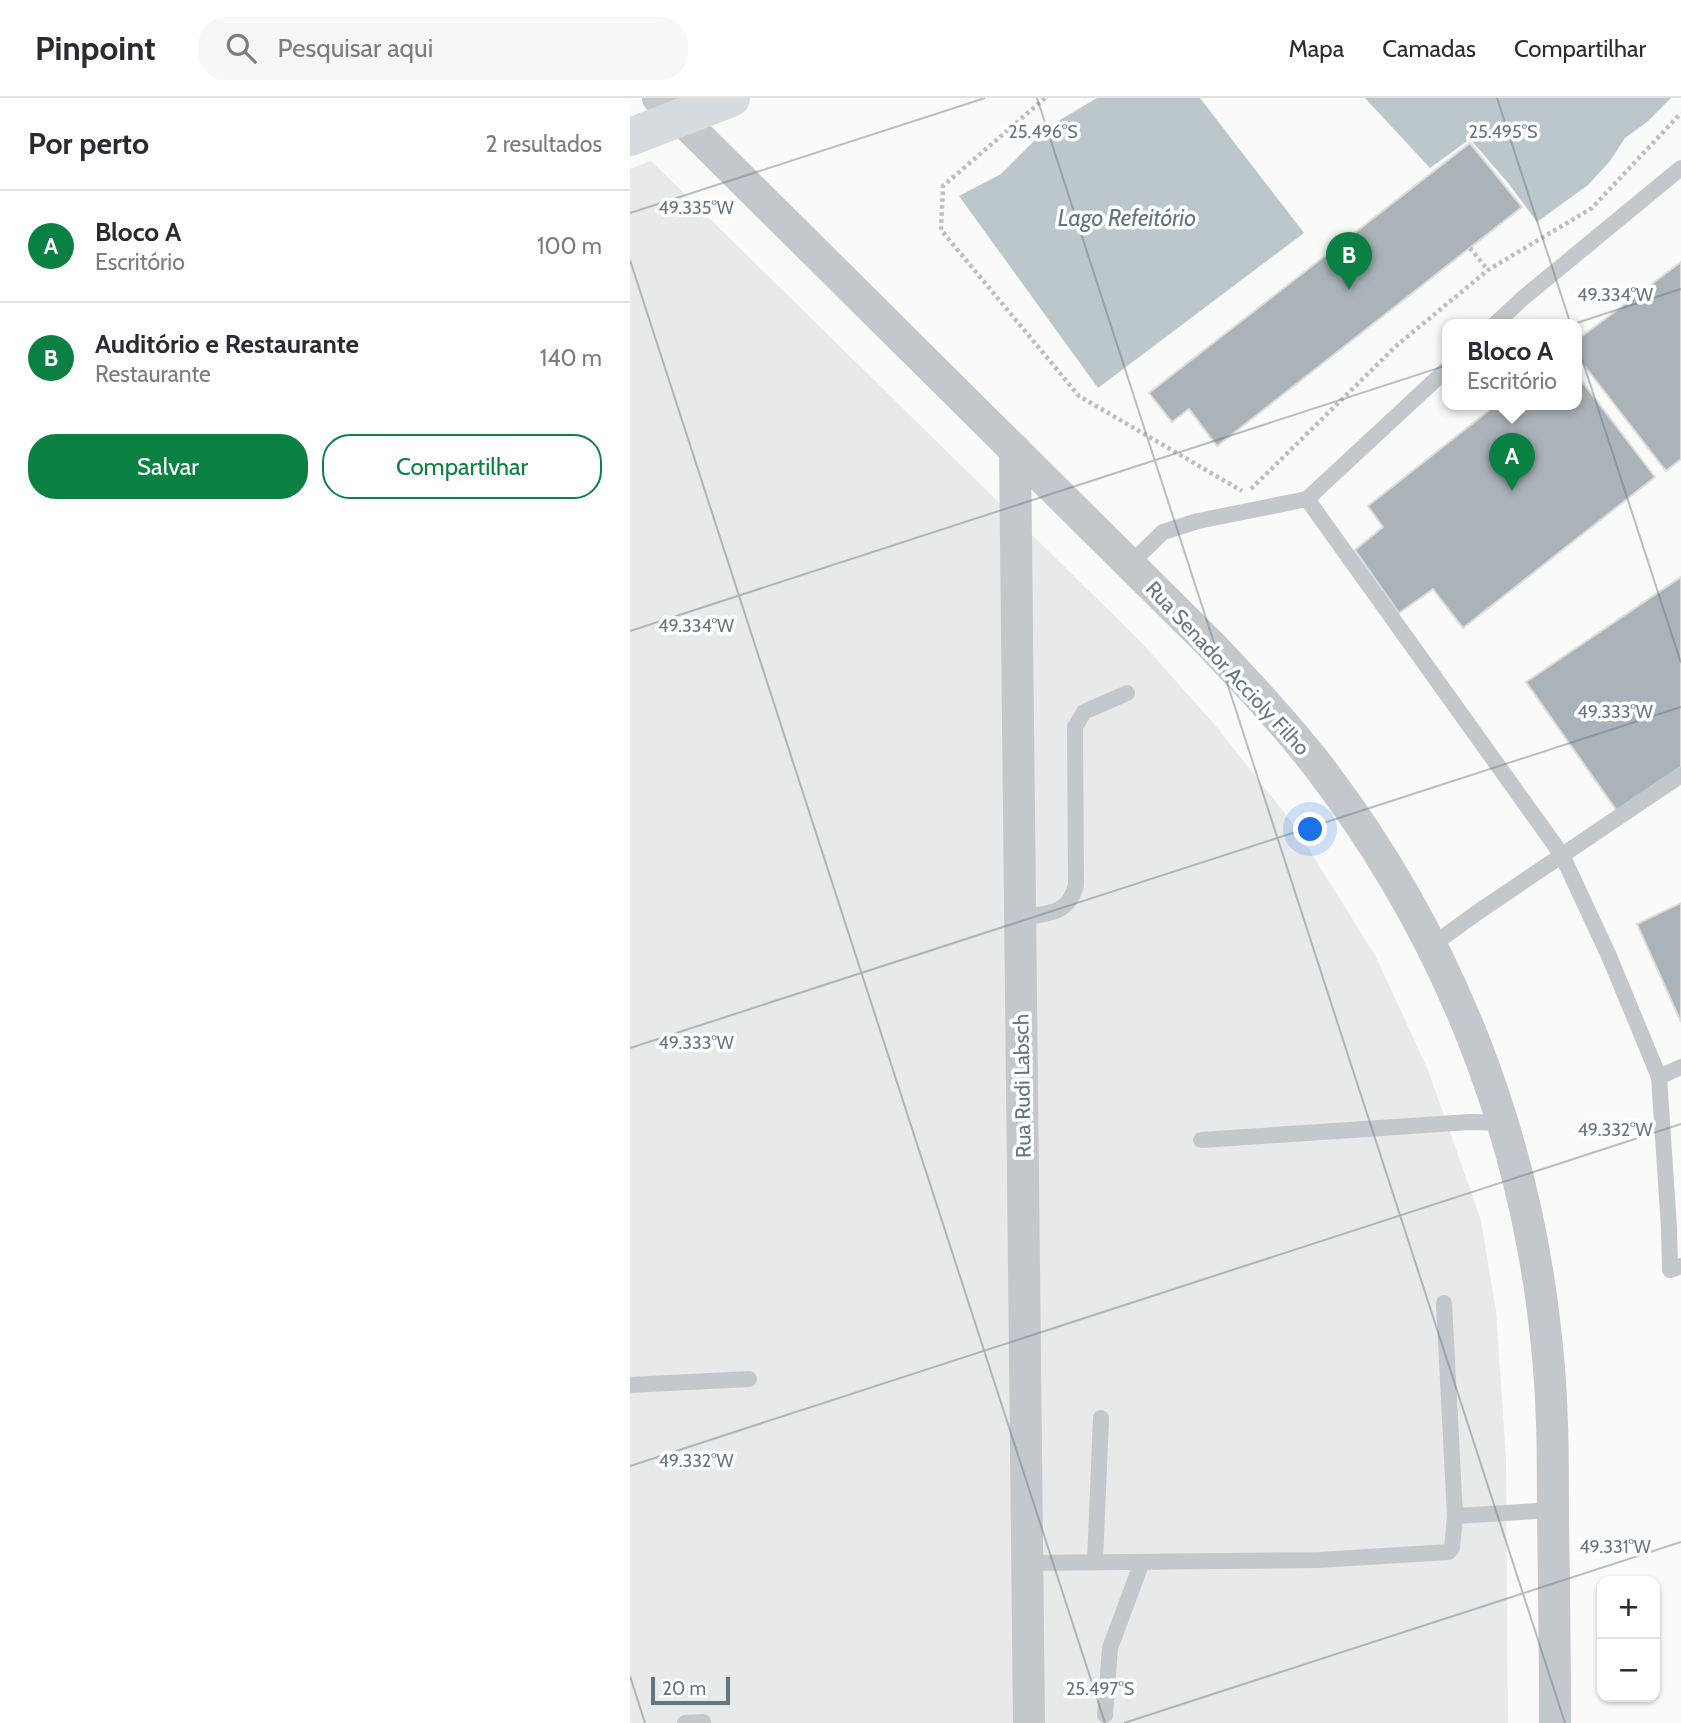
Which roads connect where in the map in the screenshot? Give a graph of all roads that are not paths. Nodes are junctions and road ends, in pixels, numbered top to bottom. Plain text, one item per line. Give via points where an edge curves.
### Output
1 (731, 98) edge
2 (669, 108) edge
3 (630, 137) edge
4 (1681, 168) edge
5 (1500, 319) edge
6 (1442, 374) edge
7 (1014, 450) junction
8 (1307, 499) junction
9 (1130, 564) junction
10 (1127, 694) dead end
11 (1681, 775) edge
12 (1562, 855) junction
13 (1020, 918) junction
14 (1431, 946) junction
15 (1681, 1067) edge
16 (1659, 1077) junction
17 (1504, 1123) junction
18 (1201, 1140) dead end
19 (1681, 1266) edge
20 (1444, 1303) dead end
21 (749, 1379) dead end
22 (630, 1385) edge
23 (1101, 1418) dead end
24 (1553, 1510) junction
25 (1455, 1516) junction
26 (1095, 1562) junction
27 (1142, 1562) junction
28 (1027, 1563) junction
29 (1105, 1715) dead end
30 (685, 1723) edge
31 (703, 1723) edge
32 (1029, 1723) edge
33 (1555, 1723) edge

1 - 2 main road
2 - 3 main road
2 - 7 street, Rua Senador Accioly Filho
4 - 5 lane
6 - 8 lane
7 - 9 street, Rua Senador Accioly Filho
7 - 13 street, Rua Rudi Labsch
8 - 9 lane via 1198,521 1163,533
8 - 12 lane
9 - 14 street, Rua Senador Accioly Filho via 1246,683 1314,761 1362,827
10 - 13 lane via 1084,712 1075,727 1073,898 1063,909
11 - 12 lane
12 - 14 lane
12 - 16 lane
13 - 28 street, Rua Rudi Labsch
14 - 17 street, Rua Senador Accioly Filho via 1463,1012
15 - 16 lane
16 - 19 lane via 1670,1270
17 - 18 lane
17 - 24 street, Rua Senador Accioly Filho via 1521,1187 1545,1333
20 - 25 lane
21 - 22 lane
23 - 26 lane
24 - 25 lane
24 - 33 street, Rua Senador Accioly Filho
25 - 27 lane via 1448,1552 1319,1560
26 - 27 lane
26 - 28 lane
27 - 29 lane via 1110,1648
28 - 32 street, Rua Rudi Labsch
30 - 31 lane

